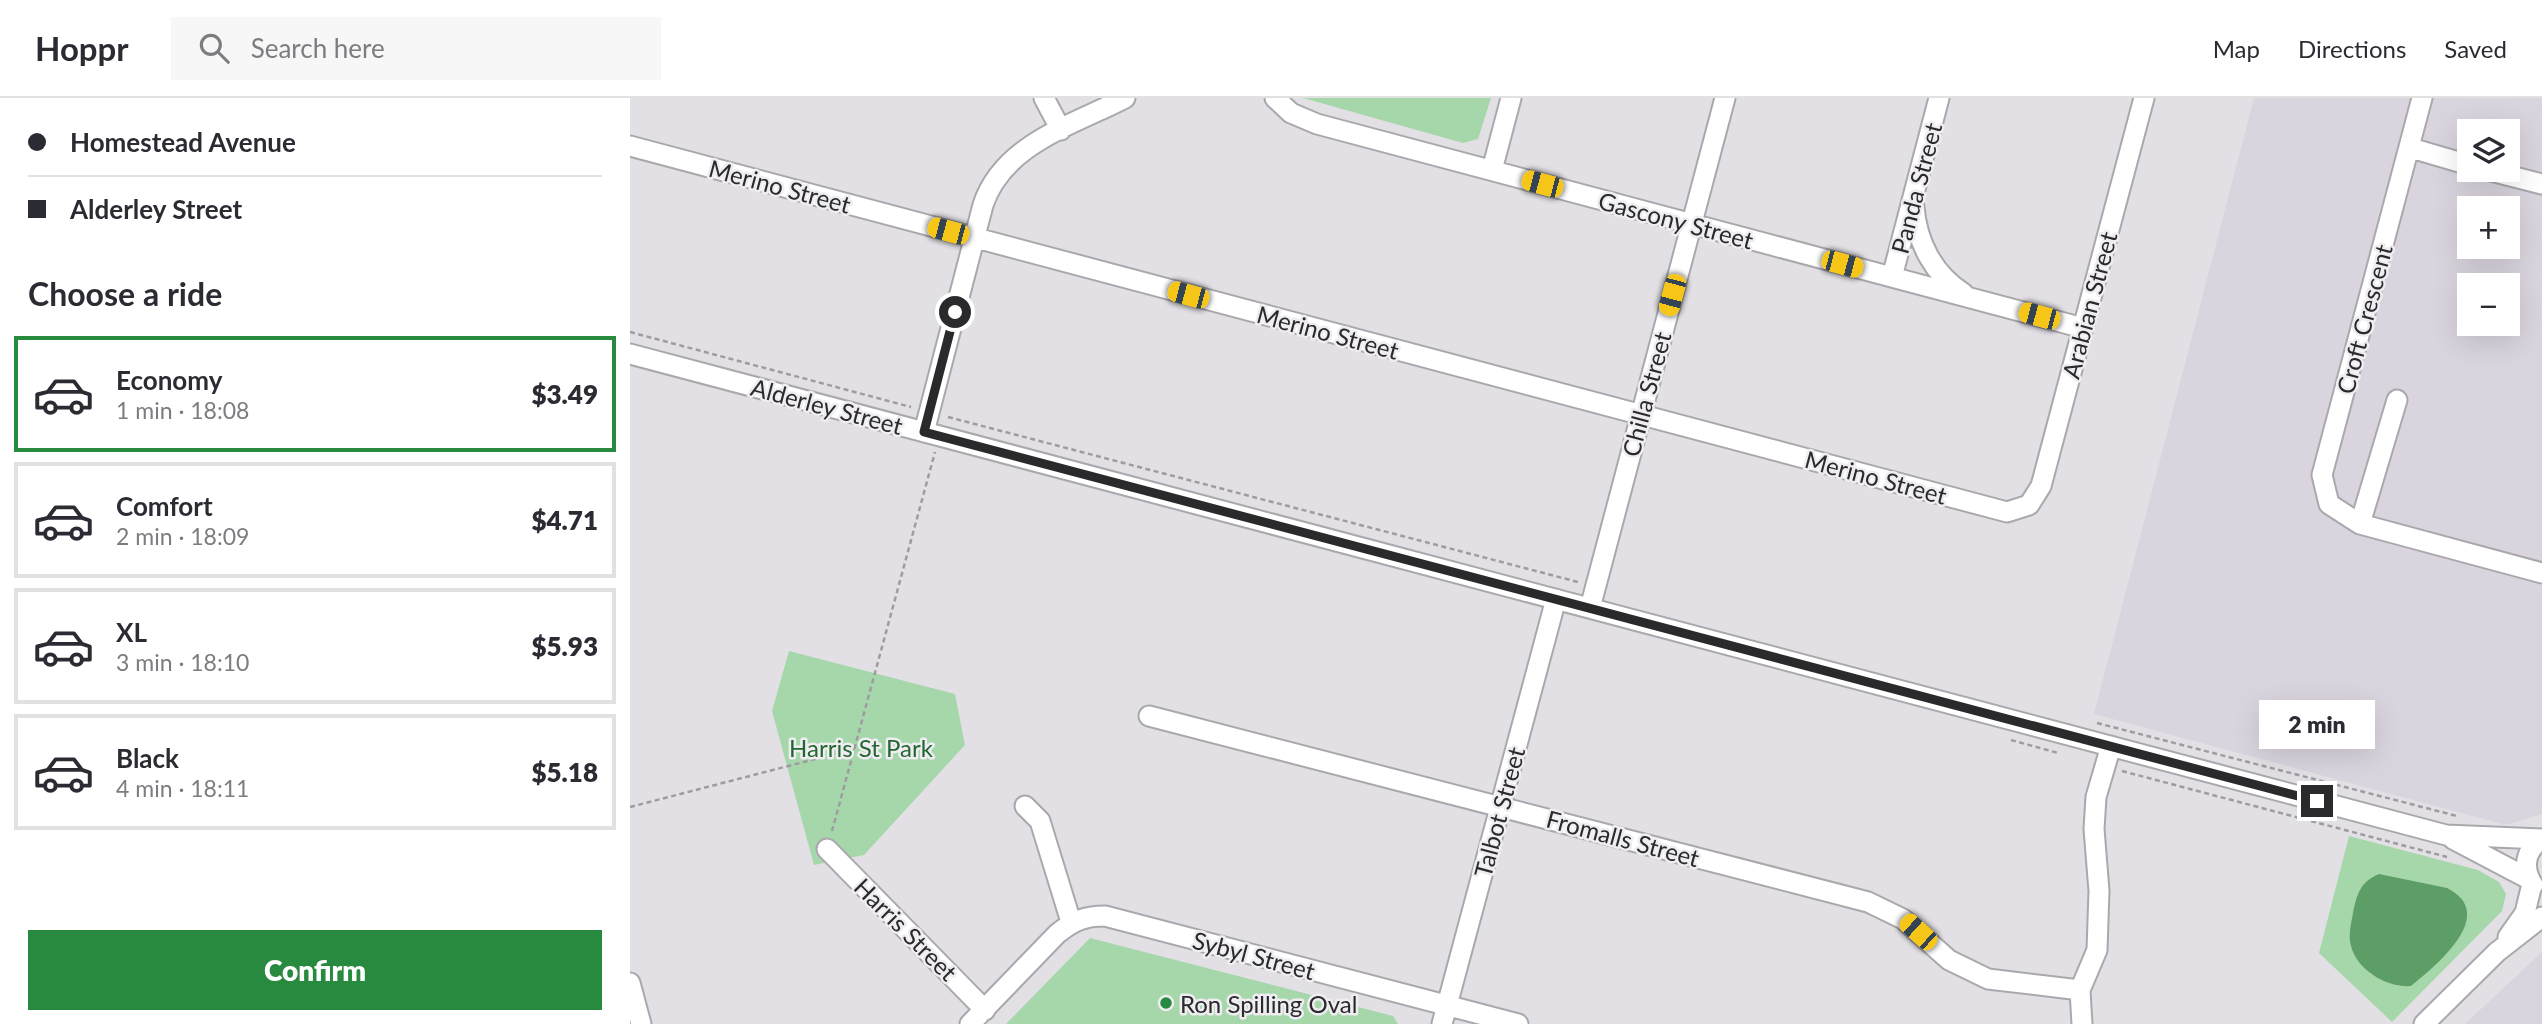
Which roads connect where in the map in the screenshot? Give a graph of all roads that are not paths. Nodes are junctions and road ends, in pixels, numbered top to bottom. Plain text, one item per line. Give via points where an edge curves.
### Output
1 (1044, 98) edge
2 (1125, 98) edge
3 (1275, 98) edge
4 (1511, 98) edge
5 (1725, 98) edge
6 (1939, 98) edge
7 (2144, 98) edge
8 (2422, 98) edge
9 (1061, 130) junction
10 (630, 146) edge
11 (2411, 148) junction
12 (2457, 161) edge
13 (1492, 170) junction
14 (2520, 178) edge
15 (2542, 184) edge
16 (1914, 192) junction
17 (1691, 224) junction
18 (975, 238) junction
19 (1892, 277) junction
20 (1972, 299) junction
21 (2083, 328) junction
22 (630, 354) edge
23 (2397, 400) dead end
24 (1640, 415) junction
25 (932, 433) junction
26 (2025, 507) joint
27 (2361, 524) junction
28 (2542, 573) edge
29 (1556, 599) junction
30 (1590, 608) junction
31 (1149, 716) dead end
32 (2108, 756) junction
33 (1025, 806) dead end
34 (1501, 806) junction
35 (2446, 835) junction
36 (2542, 839) edge
37 (827, 849) road end
38 (2534, 885) edge
39 (2542, 916) edge
40 (1071, 922) junction
41 (2497, 952) junction
42 (630, 983) edge
43 (2080, 990) junction
44 (985, 1010) junction
45 (1445, 1014) edge
46 (641, 1024) edge
47 (970, 1024) edge
48 (1518, 1024) edge
49 (2082, 1024) edge
50 (2424, 1024) edge

1 - 9 street
2 - 9 street
3 - 13 street, Gascony Street via 1291,113 1317,124
4 - 13 street
5 - 17 street, Chilla Street
6 - 16 street, Panda Street
7 - 21 street, Arabian Street
8 - 11 street, Croft Crescent
9 - 18 street via 1023,150 1001,169 988,192
10 - 18 street, Merino Street
11 - 12 street
11 - 27 street, Croft Crescent via 2322,475 2329,504
13 - 17 street, Gascony Street
14 - 15 street
16 - 19 street, Panda Street
16 - 20 street via 1916,223 1926,253 1945,279
17 - 19 street, Gascony Street
17 - 24 street, Chilla Street
18 - 24 street, Merino Street
18 - 25 street via 929,412
19 - 20 street, Gascony Street
20 - 21 street, Gascony Street
21 - 26 street, Arabian Street via 2041,486
22 - 25 street, Alderley Street
23 - 27 street
24 - 26 street, Merino Street via 1999,511
24 - 30 street, Chilla Street
25 - 29 street, Alderley Street
27 - 28 street, Croft Crescent
29 - 30 street, Alderley Street
29 - 34 street, Talbot Street
30 - 32 street, Alderley Street
31 - 34 street, Fromalls Street
32 - 35 street, Alderley Street
32 - 43 street via 2096,797 2094,829 2097,950
33 - 40 street via 1040,821
34 - 43 street, Fromalls Street via 1868,902 1903,919 1949,960 1988,979
34 - 45 street, Talbot Street
35 - 36 street, Alderley Street
35 - 38 street, Alderley Street
36 - 38 street via 2528,856
37 - 44 street, Harris Street
38 - 41 street via 2522,918
39 - 41 street
40 - 44 street
40 - 45 street, Sybyl Street via 1105,916
41 - 50 street
42 - 46 street
43 - 49 street
44 - 47 street
45 - 48 street, Sybyl Street

